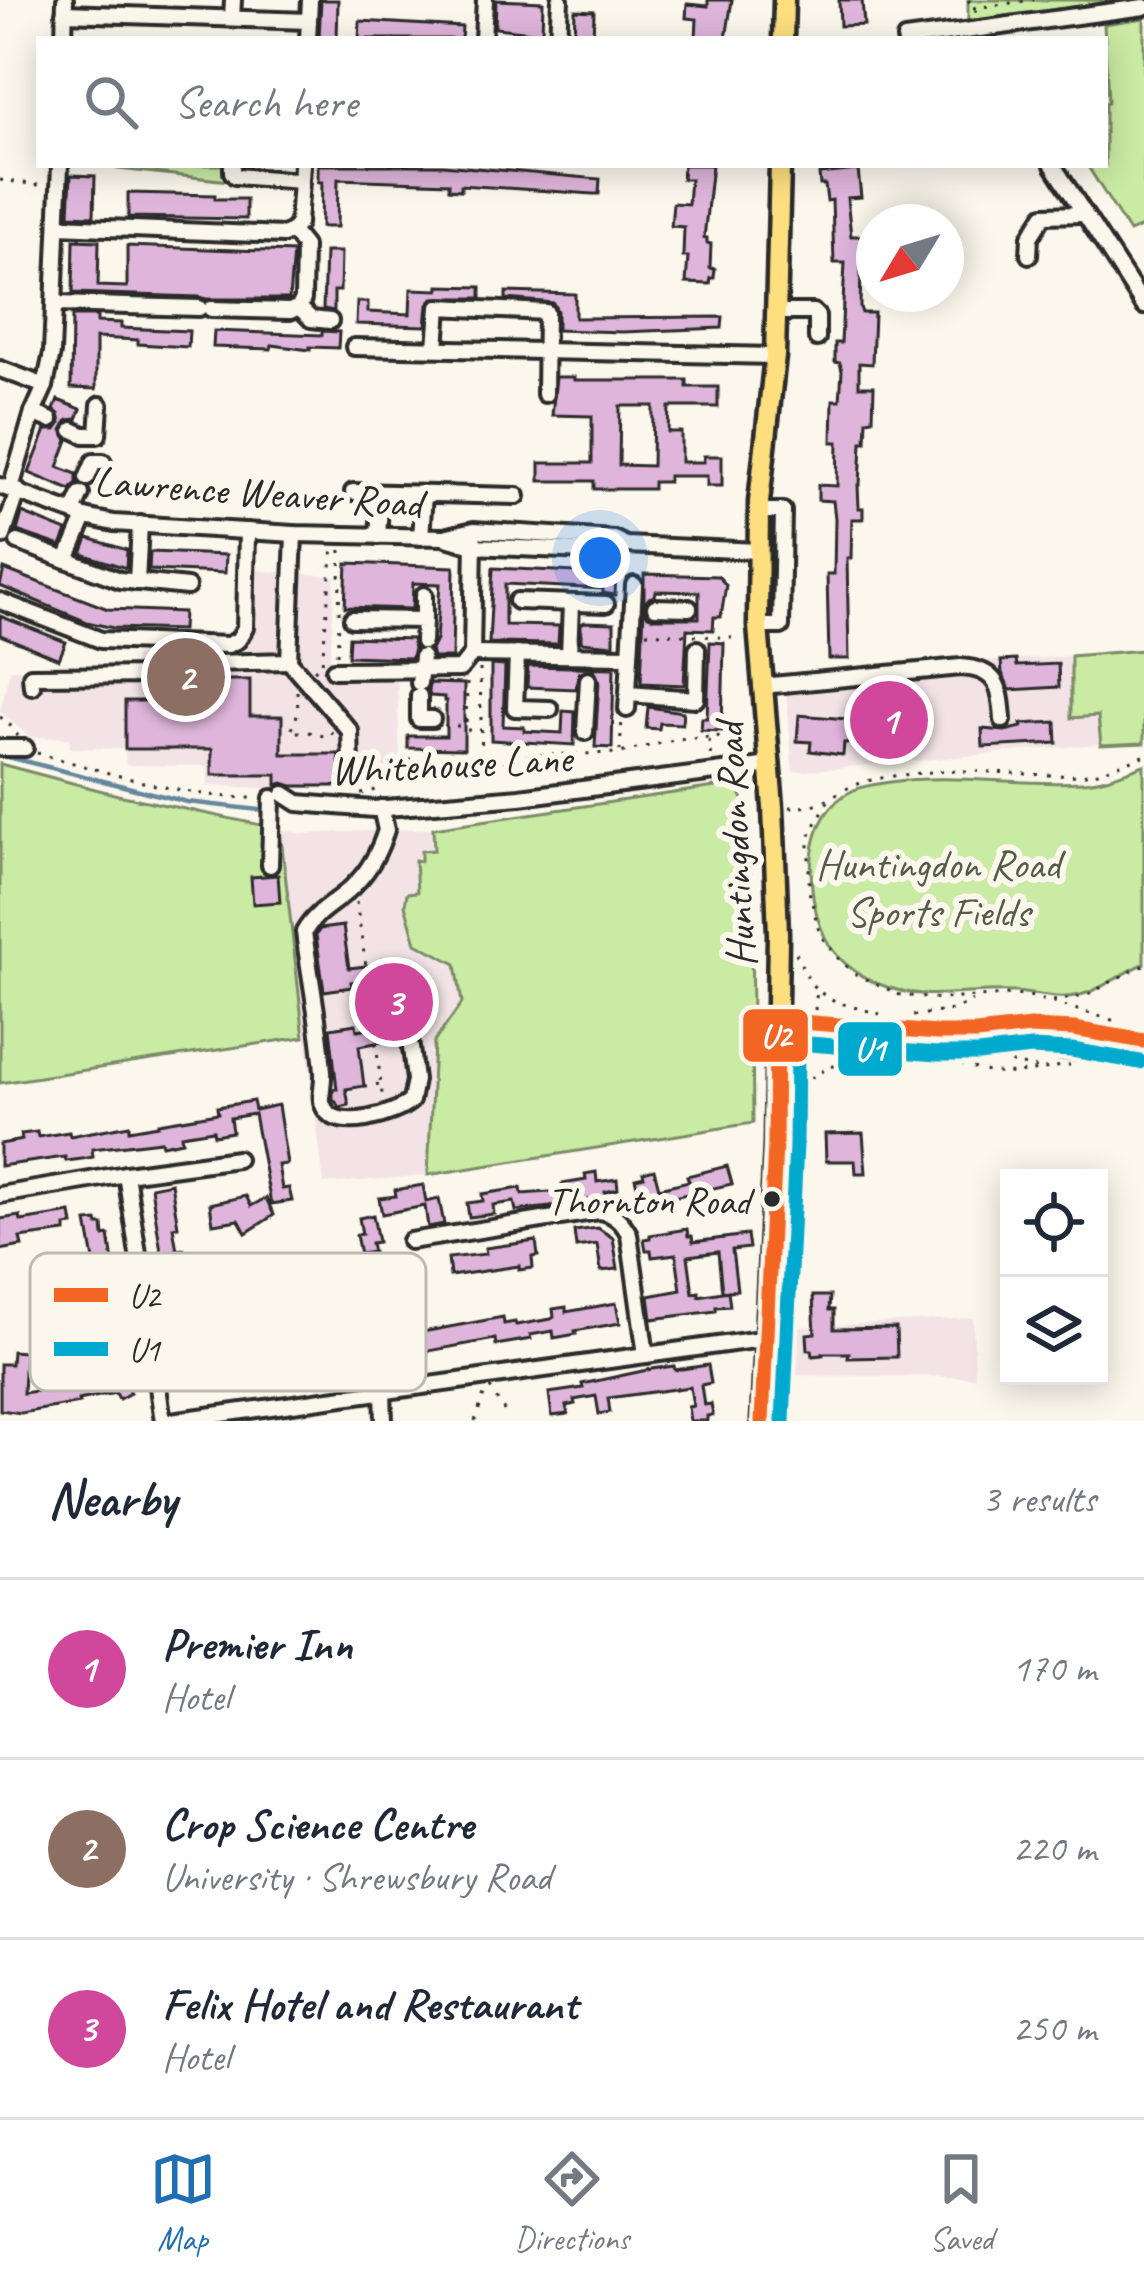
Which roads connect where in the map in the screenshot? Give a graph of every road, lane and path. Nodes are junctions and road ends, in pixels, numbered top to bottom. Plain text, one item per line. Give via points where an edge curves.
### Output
1 (232, 0) edge
2 (310, 0) edge
3 (485, 0) edge
4 (560, 0) edge
5 (784, 0) edge
6 (968, 0) edge
7 (1034, 0) edge
8 (64, 6) edge
9 (1144, 7) edge
10 (141, 8) edge
11 (974, 8) junction
12 (232, 18) junction
13 (309, 21) junction
14 (987, 28) junction
15 (308, 36) edge
16 (483, 36) edge
17 (558, 36) edge
18 (783, 36) edge
19 (927, 36) edge
20 (60, 168) edge
21 (232, 168) edge
22 (780, 168) edge
23 (1055, 168) edge
24 (302, 173) edge
25 (0, 180) edge
26 (59, 187) junction
27 (1082, 214) junction
28 (58, 226) junction
29 (292, 231) junction
30 (1029, 255) dead end
31 (56, 304) junction
32 (1144, 306) edge
33 (299, 307) junction
34 (777, 312) junction
35 (330, 321) dead end
36 (817, 338) dead end
37 (354, 347) dead end
38 (436, 349) junction
39 (545, 352) junction
40 (775, 356) junction
41 (0, 369) edge
42 (45, 386) junction
43 (545, 394) dead end
44 (100, 405) dead end
45 (33, 413) junction
46 (50, 420) dead end
47 (73, 430) dead end
48 (103, 462) dead end
49 (87, 478) dead end
50 (10, 488) edge
51 (352, 492) dead end
52 (381, 493) junction
53 (80, 494) dead end
54 (424, 494) junction
55 (517, 496) dead end
56 (758, 511) junction
57 (79, 514) junction
58 (140, 524) junction
59 (247, 531) junction
60 (294, 534) junction
61 (0, 535) edge
62 (338, 535) junction
63 (378, 536) junction
64 (421, 537) junction
65 (474, 538) junction
66 (18, 542) dead end
67 (758, 551) junction
68 (67, 560) junction
69 (137, 582) junction
70 (634, 585) dead end
71 (187, 587) dead end
72 (424, 595) dead end
73 (0, 601) edge
74 (518, 602) dead end
75 (571, 603) junction
76 (606, 604) dead end
77 (644, 606) junction
78 (689, 608) dead end
79 (352, 619) dead end
80 (424, 620) junction
81 (758, 626) junction
82 (632, 631) junction
83 (732, 638) dead end
84 (697, 649) dead end
85 (472, 654) junction
86 (518, 654) junction
87 (569, 655) junction
88 (629, 656) junction
89 (953, 660) dead end
90 (289, 661) junction
91 (588, 667) junction
92 (336, 669) joint
93 (460, 669) junction
94 (421, 670) junction
95 (789, 677) dead end
96 (304, 678) junction
97 (32, 686) dead end
98 (762, 686) junction
99 (626, 706) junction
100 (550, 709) dead end
101 (0, 718) edge
102 (432, 719) joint
103 (1003, 721) dead end
104 (344, 724) junction
105 (466, 726) junction
106 (483, 730) junction
107 (291, 732) junction
108 (585, 732) dead end
109 (735, 737) dead end
110 (284, 738) dead end
111 (709, 738) junction
112 (0, 748) edge
113 (25, 748) junction
114 (620, 752) junction
115 (1144, 756) edge
116 (351, 765) dead end
117 (770, 765) junction
118 (482, 769) junction
119 (374, 770) dead end
120 (712, 772) junction
121 (385, 786) junction
122 (350, 794) dead end
123 (278, 796) junction
124 (828, 801) junction
125 (773, 807) junction
126 (381, 808) junction
127 (270, 866) dead end
128 (354, 886) junction
129 (778, 934) junction
130 (366, 966) dead end
131 (1144, 967) edge
132 (368, 980) dead end
133 (817, 989) junction
134 (978, 998) junction
135 (387, 1001) dead end
136 (1052, 1001) junction
137 (371, 1003) junction
138 (355, 1005) dead end
139 (815, 1014) dead end
140 (887, 1016) dead end
141 (911, 1016) dead end
142 (776, 1020) junction
143 (1133, 1025) dead end
144 (374, 1028) dead end
145 (409, 1031) dead end
146 (937, 1033) junction
147 (376, 1043) dead end
148 (776, 1044) junction
149 (1144, 1045) edge
150 (989, 1050) dead end
151 (800, 1060) dead end
152 (1073, 1065) dead end
153 (1038, 1069) junction
154 (381, 1084) junction
155 (364, 1086) dead end
156 (385, 1116) junction
157 (237, 1159) dead end
158 (126, 1174) junction
159 (0, 1195) edge
160 (410, 1241) dead end
161 (139, 1253) edge
162 (768, 1338) junction
163 (646, 1355) junction
164 (426, 1385) edge
165 (162, 1391) edge
166 (383, 1391) joint
167 (505, 1412) dead end
168 (167, 1421) edge
169 (384, 1421) edge
170 (476, 1421) edge
171 (762, 1421) edge

1 - 12 street
2 - 13 street
3 - 16 street
4 - 17 street
5 - 18 main road
6 - 11 path
7 - 11 path
8 - 10 street
9 - 14 street
10 - 12 street
11 - 14 path
12 - 13 street
13 - 15 street
14 - 19 street
20 - 26 street
21 - 24 street via 235,176
22 - 34 main road, Huntingdon Road
23 - 27 street
24 - 29 street
25 - 26 path
26 - 28 street
27 - 30 street via 1044,214
27 - 32 street
28 - 29 street
28 - 31 street
29 - 33 street via 304,246
31 - 33 street
31 - 42 street
33 - 35 street
34 - 36 street via 813,312
34 - 40 main road, Huntingdon Road
37 - 38 street
38 - 39 street
38 - 39 street via 439,307 546,313
39 - 40 street
39 - 43 street
40 - 56 main road, Huntingdon Road
41 - 42 street
42 - 45 street
44 - 47 street via 98,435
45 - 46 street
45 - 50 street
48 - 49 street via 94,462
50 - 57 street, Lawrence Weaver Road
50 - 61 street
51 - 52 street
52 - 54 street
52 - 63 street
53 - 57 street
54 - 55 street
54 - 64 street
56 - 67 main road, Huntingdon Road
56 - 81 street via 783,511 781,626
57 - 58 street, Lawrence Weaver Road
57 - 68 street
58 - 59 street, Lawrence Weaver Road
58 - 69 street
59 - 60 street, Lawrence Weaver Road
59 - 73 street via 245,628 228,645 101,640
60 - 62 street, Lawrence Weaver Road
60 - 90 street
62 - 63 street, Lawrence Weaver Road
62 - 92 path
62 - 96 path via 322,664
63 - 64 street, Lawrence Weaver Road
64 - 65 street, Lawrence Weaver Road
65 - 67 street, Lawrence Weaver Road
65 - 85 street
66 - 68 street
67 - 81 main road, Huntingdon Road
68 - 69 street
69 - 71 street
70 - 77 street
72 - 80 street
74 - 75 street
75 - 76 street
75 - 87 street
77 - 78 street
77 - 82 street
79 - 80 street
80 - 94 street
81 - 98 main road, Huntingdon Road
82 - 83 path
82 - 88 street
84 - 99 street via 696,699
85 - 86 street
85 - 93 street
85 - 106 path via 481,672
86 - 87 street
86 - 100 street via 515,708
87 - 91 street
88 - 91 street
88 - 99 street
89 - 95 street
90 - 96 street
90 - 97 street via 215,663 171,676 31,676
91 - 108 street
92 - 94 street
93 - 94 street
93 - 105 path
94 - 102 street via 419,719
96 - 104 street
96 - 107 path
98 - 103 street via 980,668 1001,696
98 - 117 main road, Huntingdon Road
99 - 114 path
101 - 113 path via 18,729
102 - 105 path
104 - 107 path via 327,737
104 - 116 street
105 - 106 path
106 - 118 path
107 - 110 path
109 - 111 path
111 - 114 path
111 - 120 path
112 - 113 street
113 - 123 path, Whitehouse Lane via 187,792
114 - 118 path via 530,755
115 - 124 path via 1080,775 927,772 866,781
117 - 120 street, Whitehouse Lane
117 - 125 main road, Huntingdon Road
118 - 121 path via 410,760
119 - 121 path
120 - 126 street, Whitehouse Lane
121 - 122 path
123 - 126 street, Whitehouse Lane
123 - 127 street
124 - 125 path
124 - 134 path via 807,847 813,912 832,952 857,975 900,995
125 - 129 main road, Huntingdon Road
126 - 128 street via 380,849
128 - 130 path
128 - 156 street via 304,932 322,1104 340,1120
129 - 133 path
129 - 142 main road, Huntingdon Road
131 - 136 path via 1086,996
132 - 137 path
133 - 139 path
133 - 140 path
134 - 136 path
134 - 141 path
135 - 137 path
136 - 143 path
137 - 138 path
137 - 144 path
142 - 146 street
142 - 148 main road, Huntingdon Road
145 - 156 street via 414,1091
146 - 148 street
146 - 149 street via 1111,1053
147 - 154 path
148 - 162 main road, Huntingdon Road
150 - 153 path
151 - 153 path via 800,1086 868,1058 952,1061 992,1073
152 - 153 path
154 - 155 path
154 - 156 path
157 - 158 street
158 - 159 street
158 - 161 street
160 - 163 street via 608,1212 629,1234
162 - 163 street
162 - 171 main road, Huntingdon Road
163 - 164 street
165 - 168 street
166 - 168 street
166 - 169 street
167 - 170 path via 488,1384

